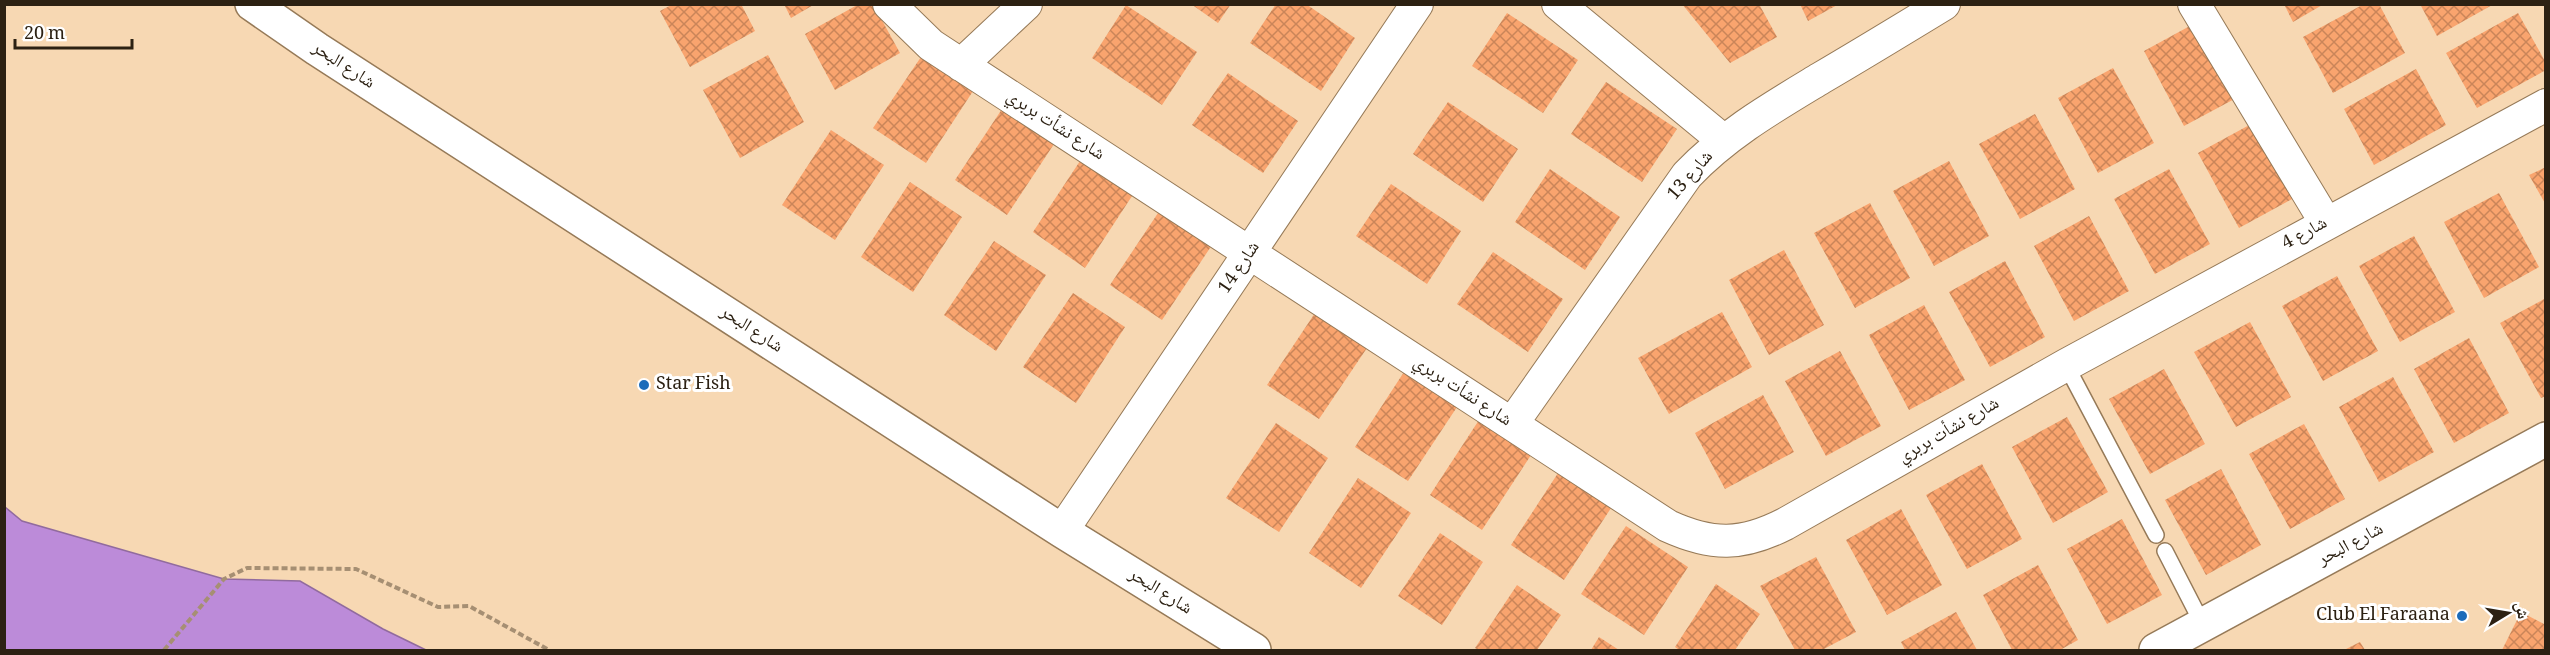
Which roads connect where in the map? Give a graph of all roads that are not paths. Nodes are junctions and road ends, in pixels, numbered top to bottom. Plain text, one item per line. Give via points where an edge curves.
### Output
1 (252, 4) edge
2 (889, 4) edge
3 (1026, 4) edge
4 (1417, 4) edge
5 (1558, 4) edge
6 (1944, 4) edge
7 (2194, 4) edge
8 (961, 65) junction
9 (2546, 105) edge
10 (1724, 141) junction
11 (2326, 223) junction
12 (1250, 253) junction
13 (2066, 365) junction
14 (1512, 424) junction
15 (2546, 439) edge
16 (1062, 531) junction
17 (2156, 535) dead end
18 (2165, 551) dead end
19 (2203, 625) junction
20 (1254, 651) edge
21 (2156, 651) edge

1 - 16 main road, شارع البحر
2 - 8 street, شارع نشأت بربري via 931,45
3 - 8 street
4 - 12 street, شارع 14
5 - 10 street
6 - 10 street, شارع 13
7 - 11 street
8 - 12 street, شارع نشأت بربري
9 - 11 street, شارع 4
10 - 14 street, شارع 13 via 1687,175
11 - 13 street, شارع 4
12 - 14 street, شارع نشأت بربري
12 - 16 street, شارع 14
13 - 14 street, شارع نشأت بربري via 1785,524 1738,541 1713,541 1668,526
13 - 17 lane
15 - 19 main road, شارع البحر
16 - 20 main road, شارع البحر
18 - 19 lane
19 - 21 main road, شارع البحر

